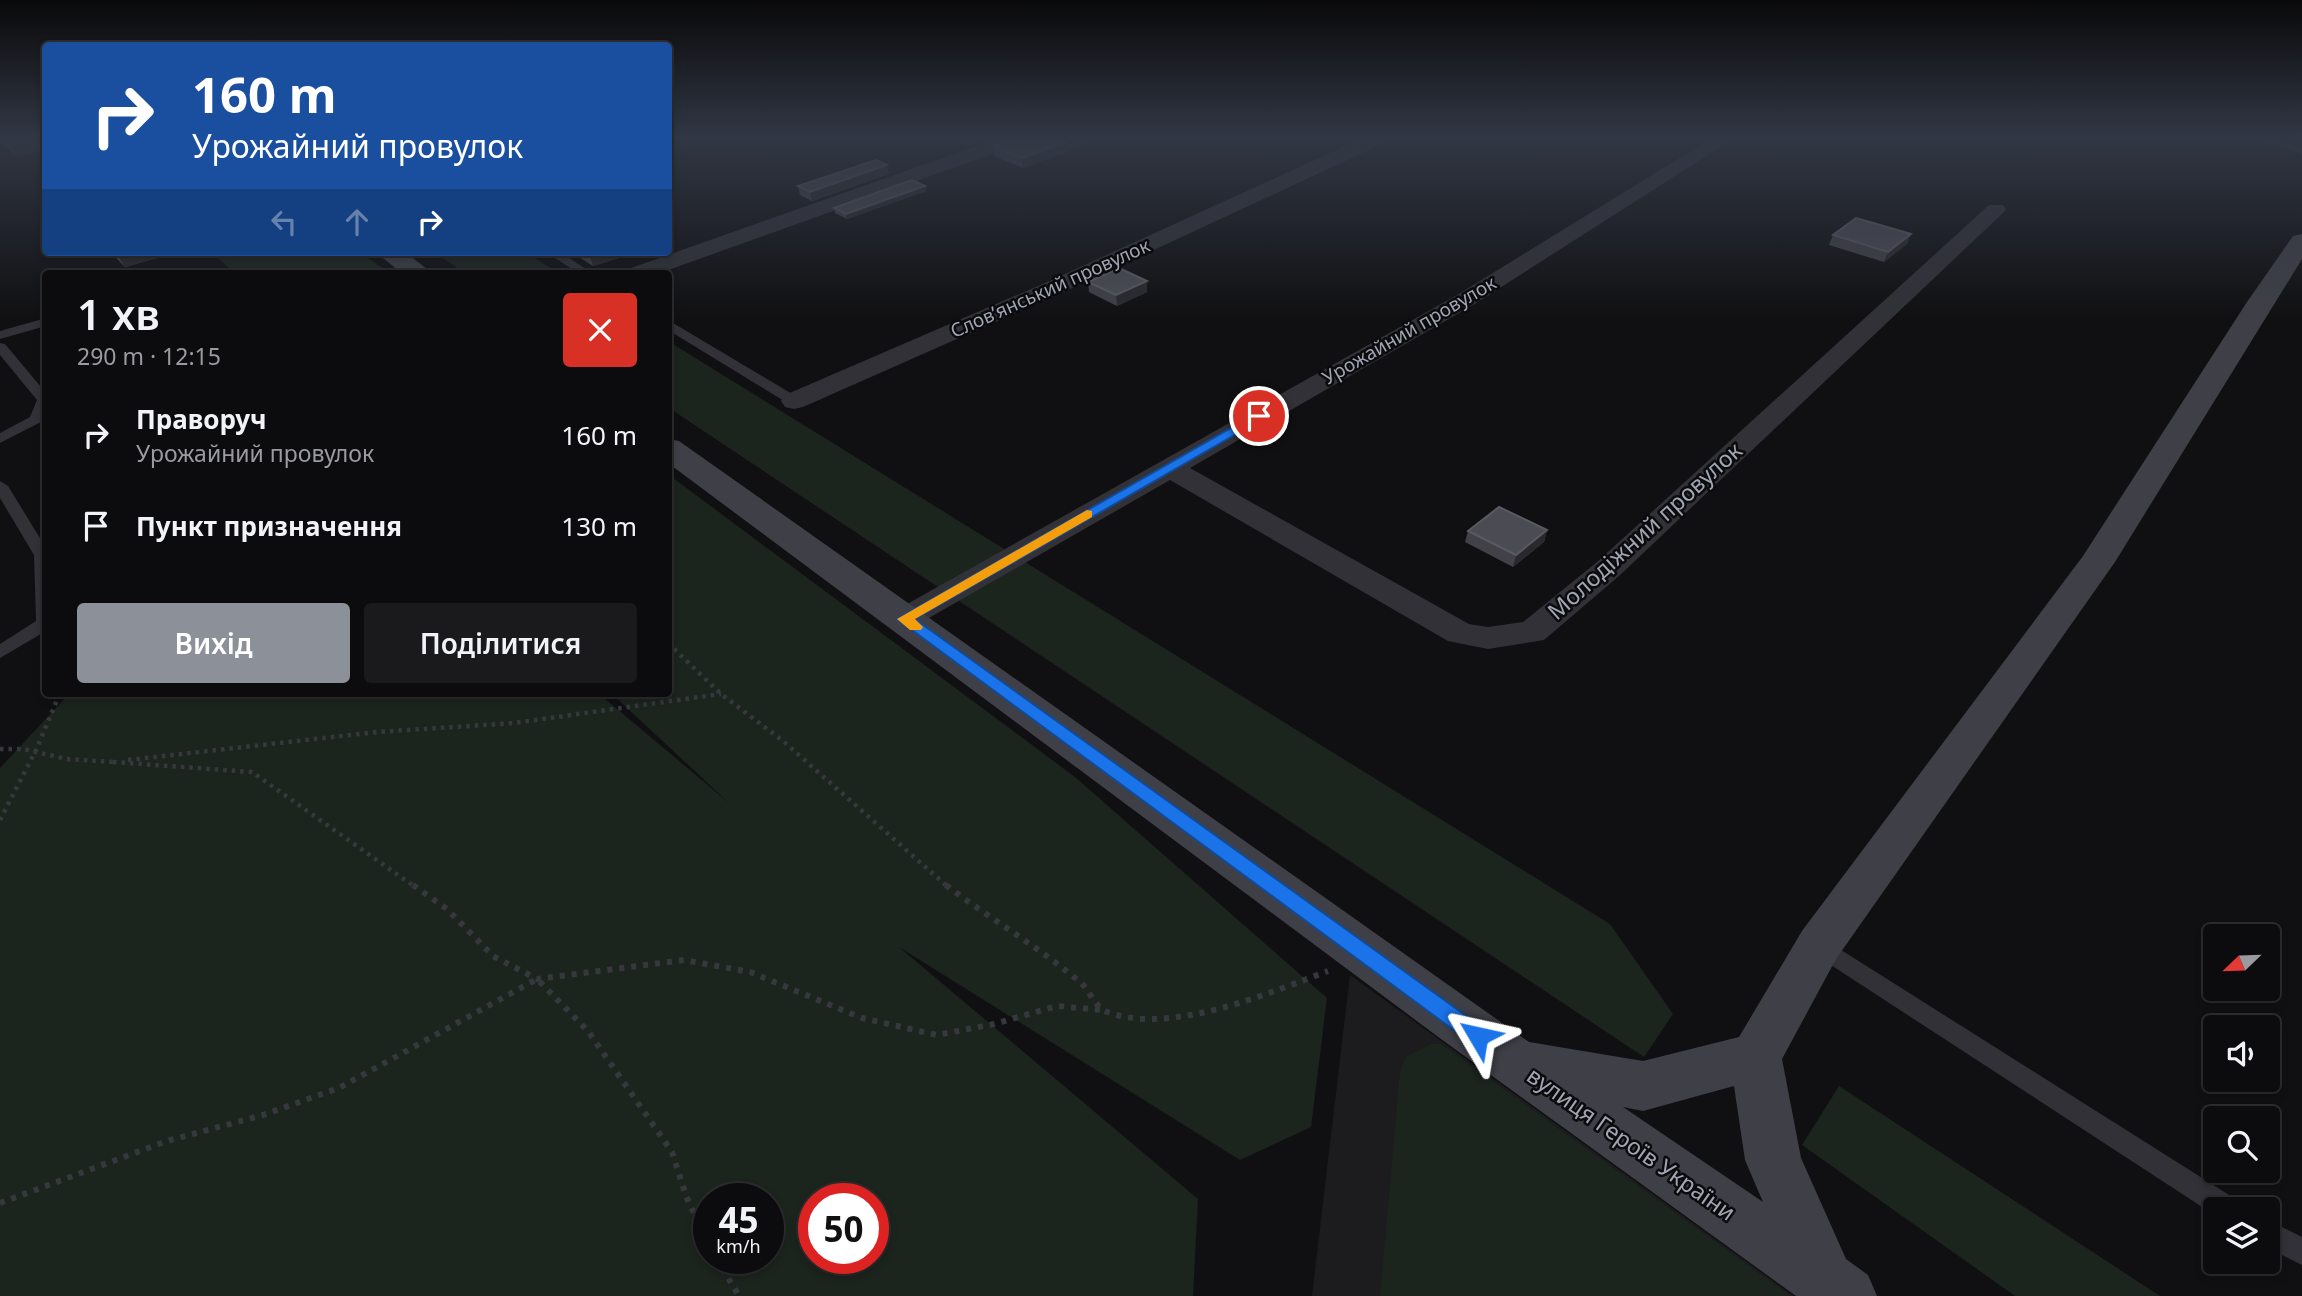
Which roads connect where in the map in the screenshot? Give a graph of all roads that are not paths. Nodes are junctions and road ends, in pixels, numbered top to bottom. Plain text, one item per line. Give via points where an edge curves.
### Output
1 (851, 197) edge
2 (1250, 197) edge
3 (1630, 197) edge
4 (1996, 209) dead end
5 (2297, 249) edge
6 (394, 256) edge
7 (558, 256) edge
8 (415, 270) edge
9 (581, 270) edge
10 (647, 270) edge
11 (42, 324) edge
12 (672, 326) edge
13 (0, 345) edge
14 (42, 398) edge
15 (794, 401) joint
16 (42, 405) edge
17 (2, 437) edge
18 (672, 451) edge
19 (1168, 467) junction
20 (0, 486) edge
21 (42, 555) edge
22 (904, 619) junction
23 (42, 625) edge
24 (0, 652) edge
25 (1819, 945) junction
26 (1756, 1056) junction
27 (1517, 1064) junction
28 (2209, 1197) edge
29 (2280, 1240) edge
30 (2302, 1252) edge
31 (1836, 1288) edge

1 - 10 street
2 - 15 street, Словʼянський провулок
3 - 19 street, Урожайний провулок via 1465,300
4 - 19 street, Молодіжний провулок via 1608,569 1531,632 1488,638 1460,632
5 - 25 street via 2097,562
6 - 8 street
7 - 9 lane
11 - 13 lane
12 - 15 lane
13 - 14 lane
16 - 17 lane via 36,419
18 - 22 street, вулиця Героїв України
19 - 22 street, Урожайний провулок
20 - 21 lane
22 - 27 street, вулиця Героїв України
23 - 24 lane
25 - 26 street
25 - 28 lane
26 - 27 street via 1643,1086
26 - 31 street via 1773,1160
27 - 31 street, вулиця Героїв України
29 - 30 lane

